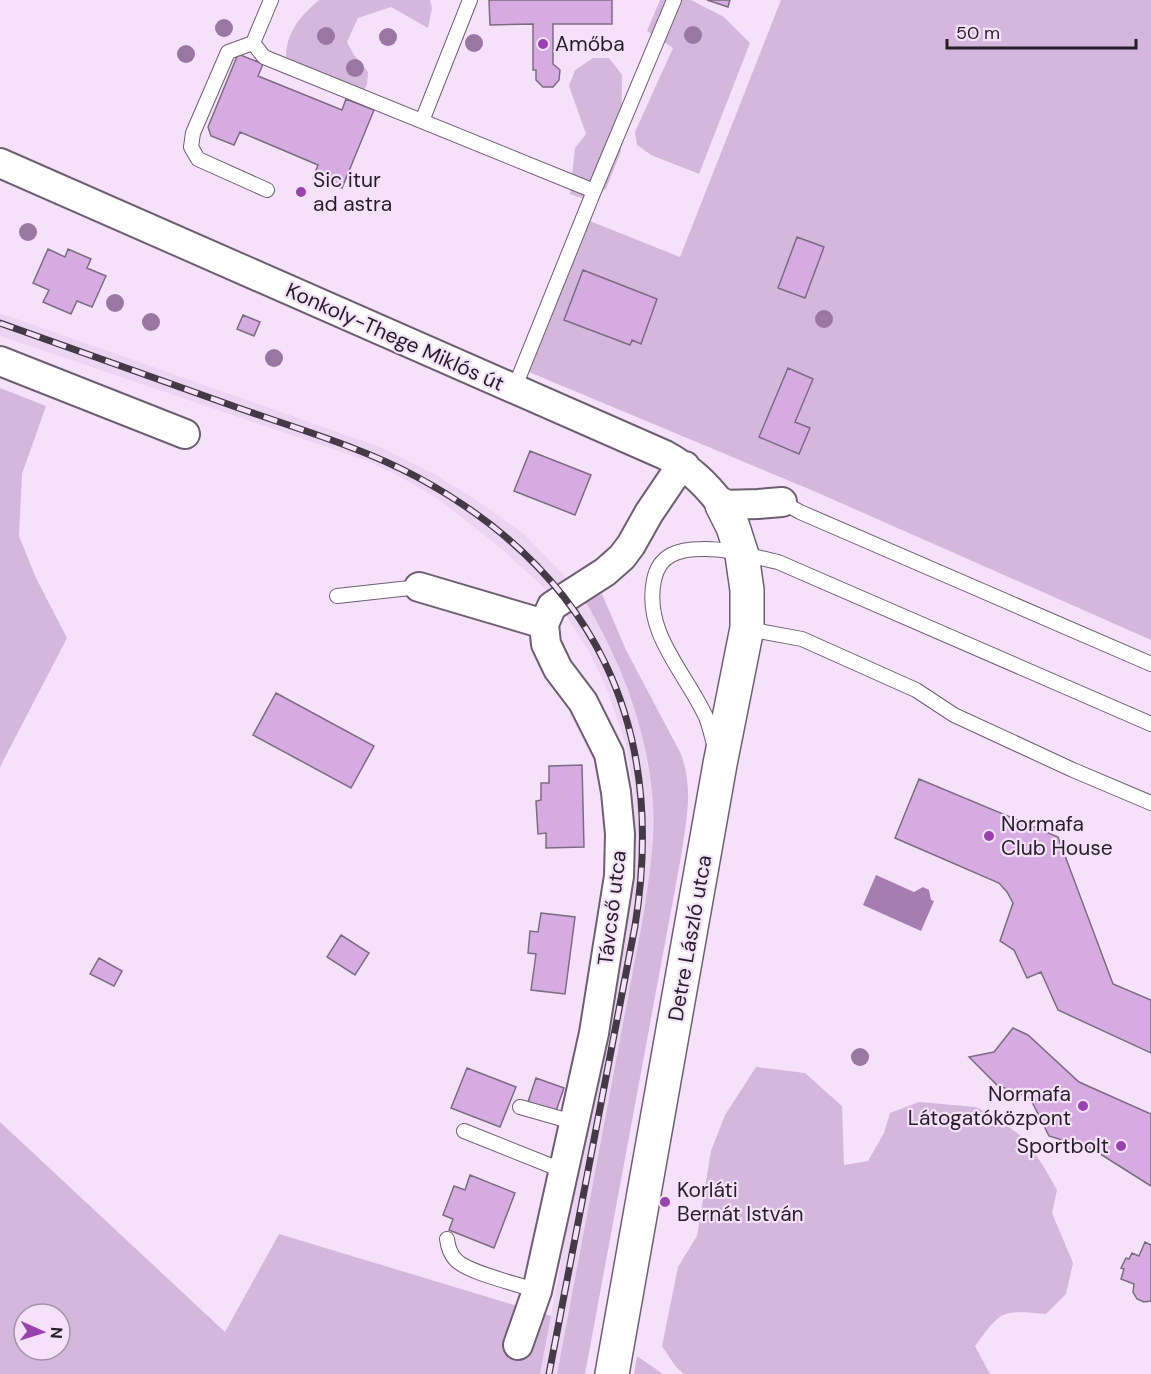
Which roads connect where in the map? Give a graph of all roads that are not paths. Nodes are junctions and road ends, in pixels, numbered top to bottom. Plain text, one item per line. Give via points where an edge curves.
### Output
1 (271, 0) edge
2 (470, 0) edge
3 (674, 0) edge
4 (253, 43) junction
5 (422, 121) junction
6 (0, 163) edge
7 (267, 190) dead end
8 (594, 191) junction
9 (0, 361) edge
10 (514, 389) junction
11 (185, 434) dead end
12 (685, 466) junction
13 (782, 502) joint
14 (722, 505) junction
15 (742, 555) junction
16 (419, 587) joint
17 (337, 596) dead end
18 (544, 624) junction
19 (747, 628) junction
20 (1151, 664) edge
21 (1151, 724) edge
22 (720, 765) junction
23 (1151, 803) edge
24 (520, 1107) dead end
25 (573, 1122) junction
26 (464, 1131) dead end
27 (564, 1171) junction
28 (447, 1239) dead end
29 (537, 1291) junction
30 (518, 1345) dead end
31 (612, 1374) edge

1 - 4 lane
2 - 5 lane
3 - 8 lane
4 - 5 lane via 264,57
4 - 7 lane via 228,52 193,133 191,147 198,159
5 - 8 lane
6 - 10 street, Konkoly-Thege Miklós út
8 - 10 lane
9 - 11 street
10 - 12 street, Konkoly-Thege Miklós út
12 - 14 street, Konkoly-Thege Miklós út
12 - 18 street via 674,476 622,557 552,606
13 - 14 street
13 - 20 lane
14 - 15 street, Detre László utca
15 - 19 street, Detre László utca
15 - 21 lane via 778,562
15 - 22 lane via 703,549 667,556 656,572 652,592 653,614 667,650 706,718
16 - 17 lane
16 - 18 street
18 - 25 street, Távcső utca via 546,644 558,669 583,702 609,754 620,834 614,917 594,1033
19 - 22 street, Detre László utca
19 - 23 lane via 801,639 916,690 954,716
22 - 31 street, Detre László utca
24 - 25 lane
25 - 27 street, Távcső utca
26 - 27 lane
27 - 29 street, Távcső utca
28 - 29 lane via 448,1249 457,1262
29 - 30 street, Távcső utca

